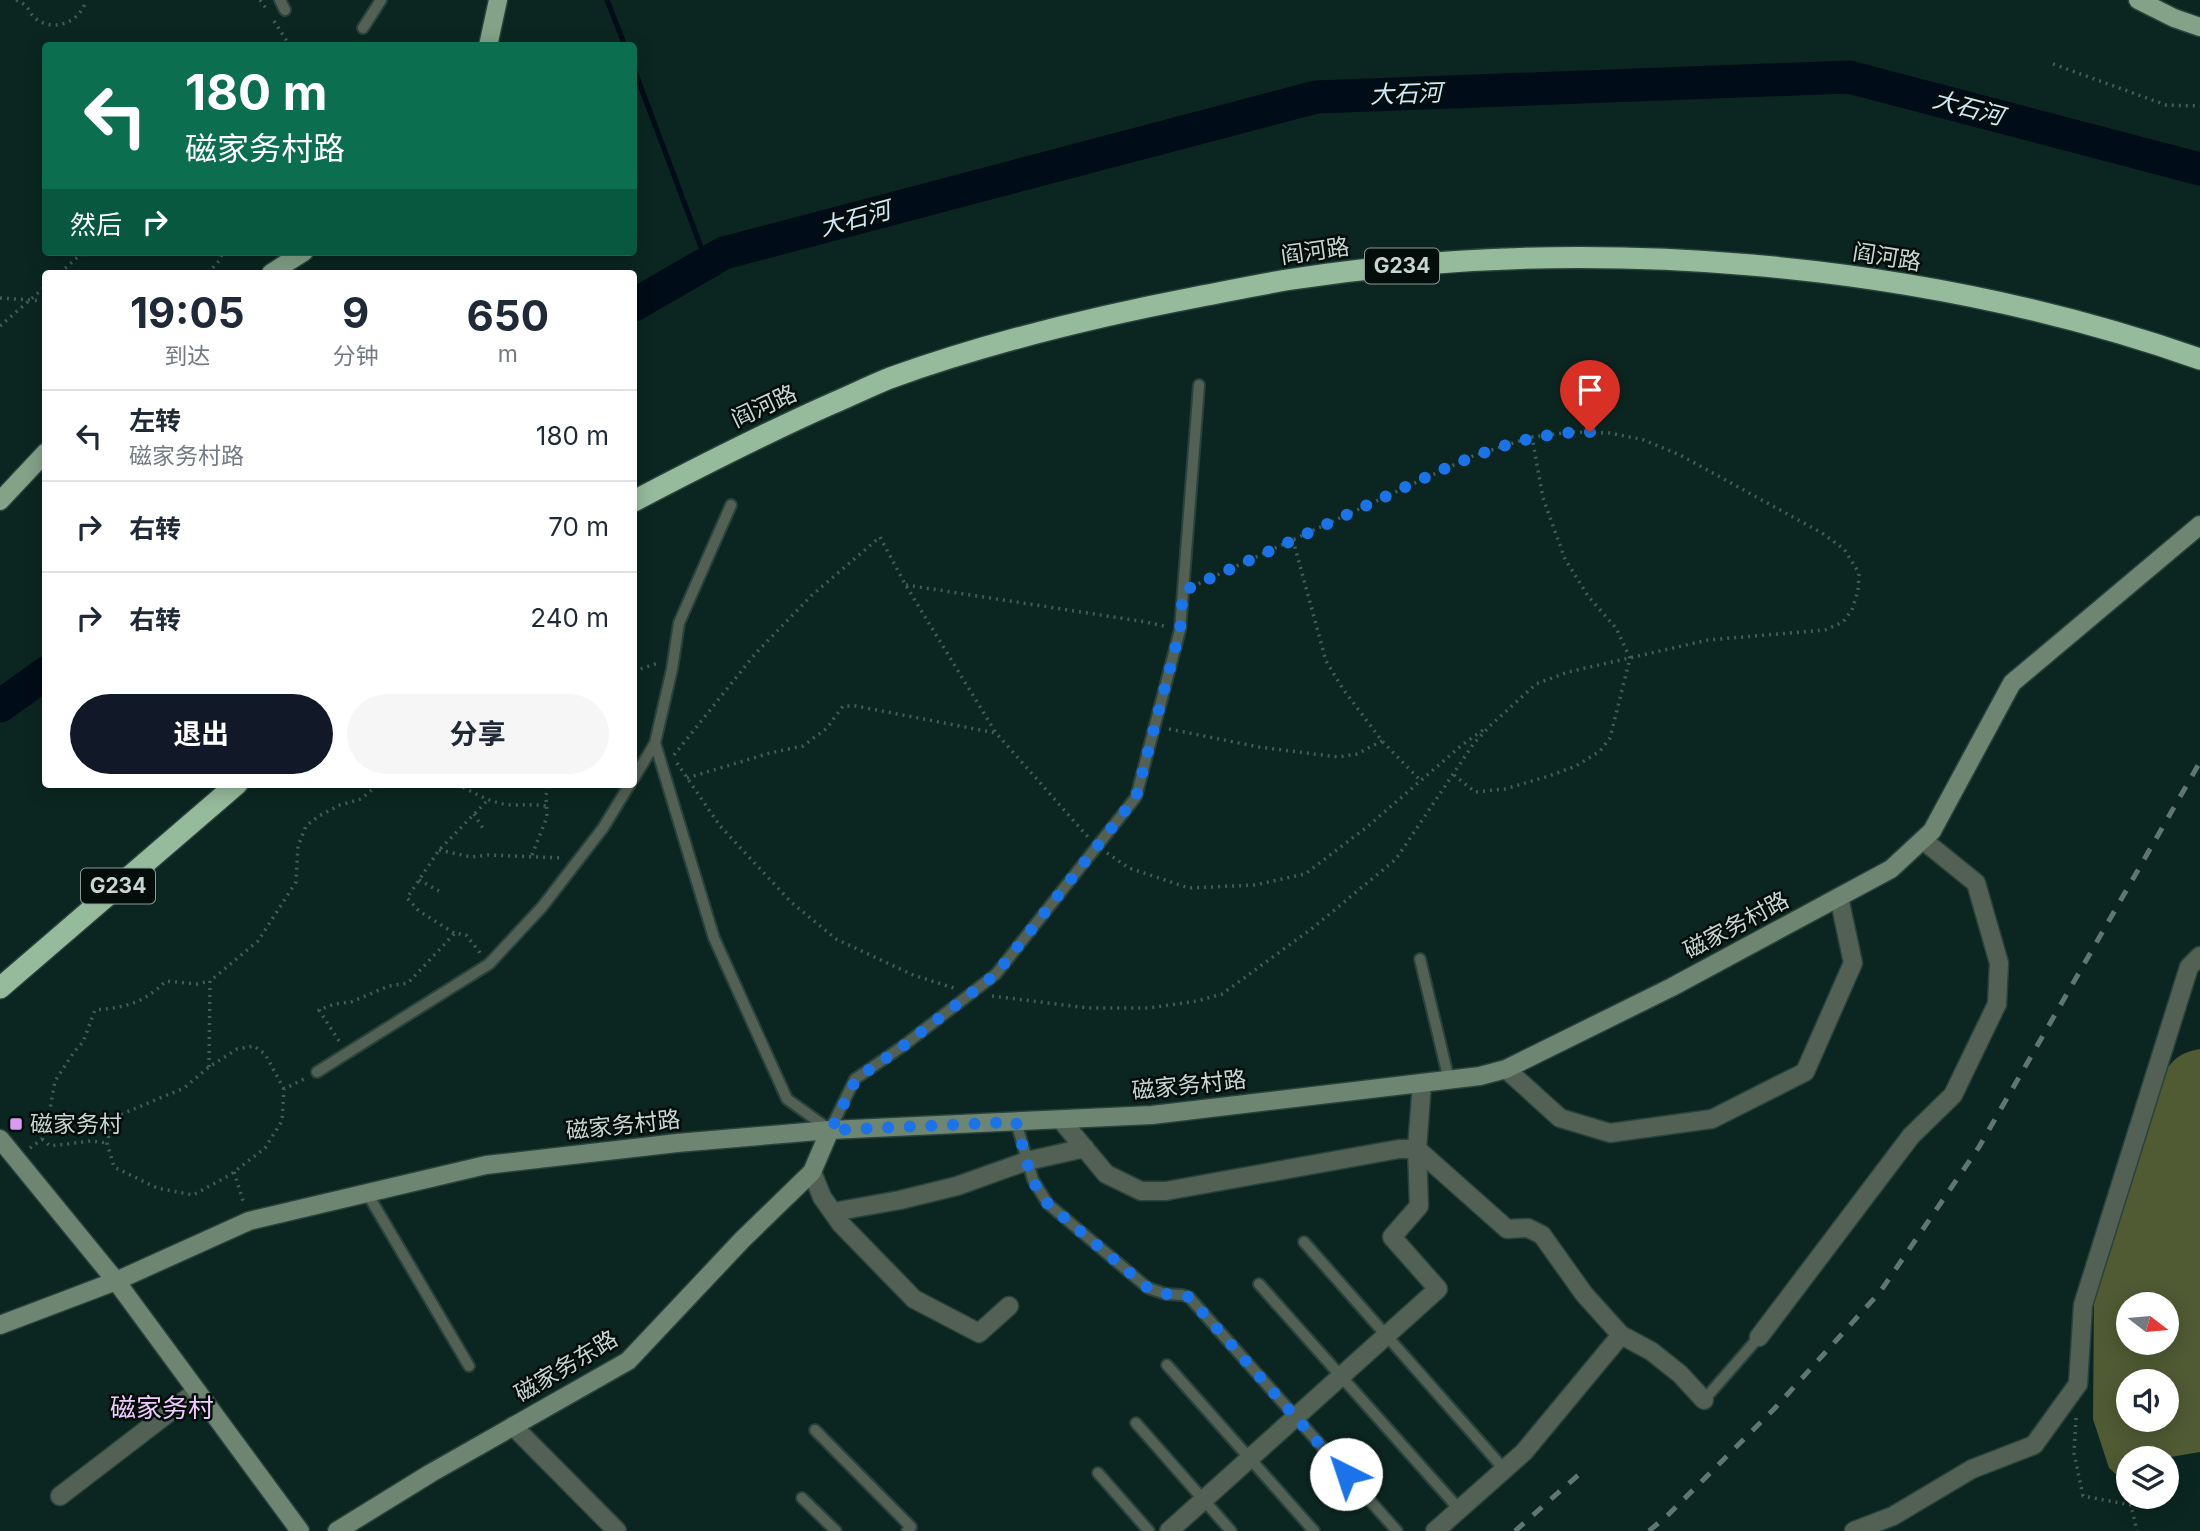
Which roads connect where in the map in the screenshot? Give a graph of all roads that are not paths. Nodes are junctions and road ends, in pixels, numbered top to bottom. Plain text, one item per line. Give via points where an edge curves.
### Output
1 (381, 0) edge
2 (498, 0) edge
3 (2138, 0) edge
4 (2200, 27) edge
5 (363, 28) dead end
6 (489, 42) edge
7 (298, 256) edge
8 (276, 270) edge
9 (2200, 359) edge
10 (1199, 384) dead end
11 (42, 456) edge
12 (637, 499) edge
13 (0, 501) edge
14 (731, 505) dead end
15 (2200, 525) edge
16 (655, 743) junction
17 (637, 773) edge
18 (232, 788) edge
19 (628, 788) edge
20 (1923, 840) junction
21 (1839, 897) junction
22 (2200, 956) edge
23 (1420, 959) dead end
24 (0, 988) edge
25 (1506, 1069) junction
26 (317, 1072) road end
27 (1449, 1080) junction
28 (1422, 1083) junction
29 (1061, 1120) junction
30 (1016, 1122) junction
31 (831, 1130) junction
32 (0, 1139) edge
33 (1085, 1148) junction
34 (1417, 1149) junction
35 (1027, 1161) junction
36 (812, 1172) junction
37 (367, 1193) junction
38 (833, 1212) junction
39 (1304, 1242) dead end
40 (116, 1281) junction
41 (1259, 1284) dead end
42 (1009, 1306) dead end
43 (0, 1325) edge
44 (1386, 1335) junction
45 (1621, 1335) junction
46 (1759, 1337) joint
47 (1167, 1365) dead end
48 (470, 1366) dead end
49 (1341, 1376) junction
50 (197, 1391) junction
51 (1704, 1399) joint
52 (1296, 1417) junction
53 (1136, 1423) dead end
54 (513, 1426) junction
55 (815, 1430) dead end
56 (1250, 1458) junction
57 (1504, 1469) junction
58 (1098, 1473) dead end
59 (60, 1496) dead end
60 (802, 1498) dead end
61 (1203, 1500) junction
62 (1459, 1509) junction
63 (300, 1531) edge
64 (337, 1531) edge
65 (617, 1531) edge
66 (836, 1531) edge
67 (907, 1531) edge
68 (1149, 1531) edge
69 (1169, 1531) edge
70 (1231, 1531) edge
71 (1314, 1531) edge
72 (1397, 1531) edge
73 (1435, 1531) edge
74 (1854, 1531) edge

1 - 5 lane
2 - 6 main road
3 - 4 main road
7 - 8 main road
9 - 12 highway, 阎河路 / G234 via 2043,313 1889,282 1761,265 1625,258 1398,267 1292,279 1134,309 1004,341 888,379 750,440
10 - 31 lane via 1180,630 1136,797 996,974 856,1079
11 - 13 main road
14 - 16 lane via 680,623
15 - 20 street, 磁家务村路 via 2012,683
16 - 17 lane
16 - 31 lane via 714,938 786,1099
18 - 24 highway, G234
19 - 26 lane via 542,907 489,964
20 - 21 street, 磁家务村路 via 1891,869
20 - 46 street via 1976,883 1999,963 1997,1004 1953,1096 1911,1136
21 - 25 street, 磁家务村路
21 - 25 street via 1853,963 1805,1072 1712,1119 1610,1133 1560,1118
22 - 74 street via 2189,967 2083,1305 2078,1384 2034,1445 1972,1469 1893,1516
23 - 27 lane
25 - 27 street, 磁家务村路
27 - 28 street, 磁家务村路
28 - 29 street, 磁家务村路 via 1152,1115
28 - 34 street
29 - 30 street, 磁家务村路
29 - 33 street
30 - 31 street, 磁家务村路
30 - 35 lane
31 - 36 street, 磁家务东路
31 - 37 street, 磁家务村路 via 486,1165
32 - 40 street
33 - 34 street via 1106,1174 1140,1191 1166,1191
33 - 35 street
34 - 44 street via 1419,1206 1392,1237 1438,1289
34 - 45 street via 1507,1229 1528,1228 1542,1235 1584,1294
35 - 38 street via 957,1186
35 - 52 lane via 1032,1180 1048,1204 1148,1288 1189,1297
36 - 38 street
36 - 54 street, 磁家务东路 via 628,1361
37 - 40 street, 磁家务村路 via 248,1221
37 - 48 lane
38 - 42 street via 914,1299 979,1333
39 - 44 lane
40 - 43 street, 磁家务村路
40 - 50 street
41 - 49 lane
44 - 49 street
44 - 57 lane
45 - 51 street via 1651,1351
45 - 57 street via 1524,1452
46 - 51 lane
47 - 56 lane
49 - 52 street
49 - 62 lane
50 - 59 street
50 - 63 street
52 - 56 street
52 - 72 lane
53 - 61 lane
54 - 64 street, 磁家务东路
54 - 65 street
55 - 67 lane via 911,1527
56 - 61 street
56 - 71 lane
57 - 62 street
58 - 68 lane
60 - 66 lane
61 - 69 street
61 - 70 lane
62 - 73 street

